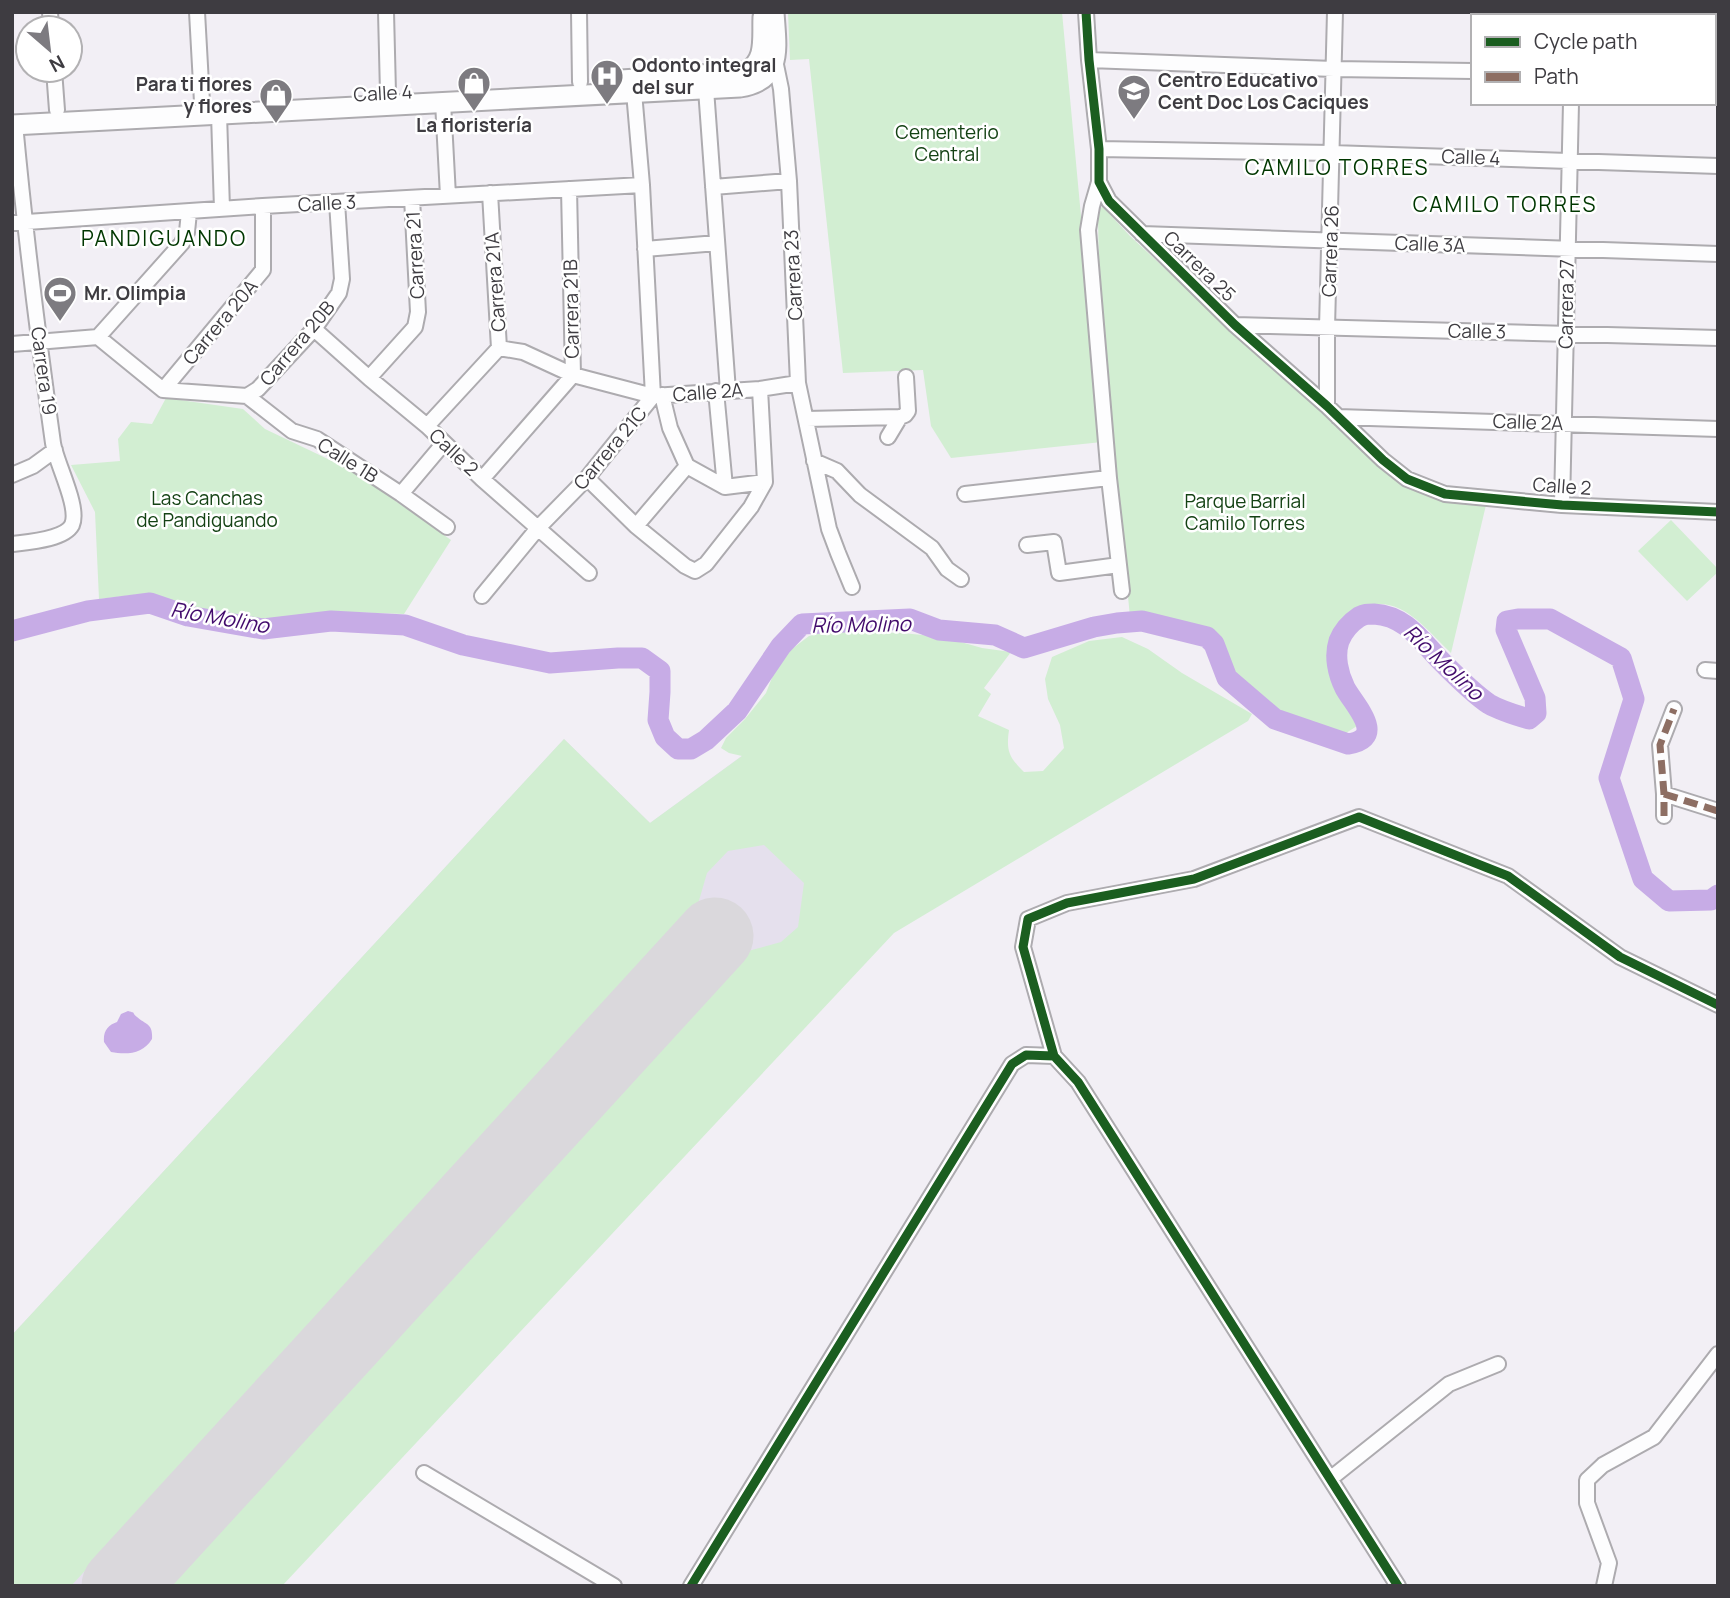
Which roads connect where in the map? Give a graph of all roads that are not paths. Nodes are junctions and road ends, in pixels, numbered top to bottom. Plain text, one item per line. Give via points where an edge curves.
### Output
1 (197, 12) edge
2 (386, 12) edge
3 (579, 12) edge
4 (763, 12) edge
5 (774, 12) edge
6 (1335, 12) edge
7 (1085, 14) edge
8 (775, 60) junction
9 (1089, 60) junction
10 (1334, 69) junction
11 (1471, 71) edge
12 (752, 77) junction
13 (580, 82) junction
14 (55, 84) edge
15 (544, 84) junction
16 (706, 89) junction
17 (781, 89) junction
18 (634, 92) junction
19 (388, 93) junction
20 (516, 99) junction
21 (443, 102) junction
22 (202, 103) junction
23 (1571, 105) edge
24 (57, 110) junction
25 (143, 112) junction
26 (219, 114) junction
27 (13, 121) edge
28 (1098, 149) junction
29 (1332, 153) junction
30 (1569, 160) junction
31 (1718, 166) edge
32 (789, 181) junction
33 (1099, 182) junction
34 (642, 185) junction
35 (713, 187) junction
36 (569, 189) junction
37 (489, 193) junction
38 (448, 196) junction
39 (412, 198) junction
40 (337, 202) junction
41 (263, 206) junction
42 (222, 209) junction
43 (189, 212) junction
44 (18, 222) edge
45 (1142, 234) junction
46 (1331, 241) junction
47 (717, 243) junction
48 (645, 248) junction
49 (1567, 250) junction
50 (1718, 254) edge
51 (1235, 325) junction
52 (1327, 328) junction
53 (314, 329) junction
54 (1565, 333) junction
55 (98, 337) junction
56 (1718, 338) edge
57 (39, 342) junction
58 (12, 344) edge
59 (499, 348) junction
60 (573, 375) junction
61 (905, 377) dead end
62 (369, 378) junction
63 (798, 383) junction
64 (760, 389) junction
65 (163, 390) junction
66 (722, 391) junction
67 (247, 396) junction
68 (657, 396) junction
69 (1333, 412) junction
70 (900, 417) junction
71 (806, 419) junction
72 (1563, 423) junction
73 (427, 426) junction
74 (1718, 429) edge
75 (888, 437) dead end
76 (444, 443) junction
77 (55, 450) junction
78 (814, 461) junction
79 (687, 466) junction
80 (12, 475) edge
81 (587, 478) junction
82 (1110, 478) junction
83 (482, 479) junction
84 (1407, 479) joint
85 (765, 482) junction
86 (725, 487) junction
87 (401, 494) junction
88 (965, 494) dead end
89 (1562, 505) junction
90 (1718, 512) edge
91 (636, 526) junction
92 (447, 527) dead end
93 (538, 528) junction
94 (12, 544) edge
95 (1027, 545) dead end
96 (1119, 565) junction
97 (589, 573) dead end
98 (961, 579) dead end
99 (852, 587) dead end
100 (1122, 591) dead end
101 (482, 596) dead end
102 (1674, 709) dead end
103 (1664, 794) junction
104 (1718, 811) edge
105 (1664, 816) dead end
106 (1718, 1005) edge
107 (1054, 1056) junction
108 (1718, 1354) edge
109 (1498, 1364) dead end
110 (424, 1472) dead end
111 (1330, 1479) junction
112 (614, 1586) edge
113 (691, 1586) edge
114 (1398, 1586) edge
115 (1604, 1586) edge

1 - 22 street
2 - 19 street
3 - 13 street
4 - 12 main road via 761,57
5 - 8 main road, Carrera 23
6 - 10 street, Carrera 26
7 - 9 street
8 - 12 main road via 761,81
8 - 17 street, Carrera 23
9 - 10 street
9 - 28 street
10 - 11 street
10 - 29 street, Carrera 26
12 - 13 main road, Calle 4 via 746,72
12 - 16 main road, Calle 4 via 740,88
12 - 17 street
13 - 15 main road, Calle 4
14 - 24 street
15 - 19 main road, Calle 4
15 - 20 main road
16 - 18 main road, Calle 4
16 - 35 street
17 - 32 street, Carrera 23
18 - 20 main road, Calle 4
18 - 34 street, Carrera 21C
19 - 22 main road, Calle 4
20 - 21 main road, Calle 4
21 - 26 main road, Calle 4
21 - 38 street
22 - 25 main road, Calle 4
23 - 30 street, Carrera 27
24 - 25 main road, Calle 4
24 - 27 main road, Calle 4
25 - 26 main road, Calle 4
25 - 27 main road, Calle 4
26 - 42 street
27 - 44 street, Carrera 19
28 - 29 street, Calle 4
28 - 33 street
29 - 30 street, Calle 4
29 - 46 street, Carrera 26
30 - 31 street, Calle 4
30 - 49 street, Carrera 27
32 - 35 street
32 - 63 street, Carrera 23
33 - 45 street, Carrera 25 via 1109,201
33 - 82 street via 1088,230
34 - 36 street, Calle 3
34 - 48 street, Carrera 21C
35 - 47 street
36 - 37 street, Calle 3
36 - 60 street, Carrera 21B
37 - 38 street, Calle 3
37 - 59 street, Carrera 21A
38 - 39 street, Calle 3
39 - 40 street, Calle 3
39 - 62 street, Carrera 21 via 415,327
40 - 41 street, Calle 3
40 - 53 street, Carrera 20B via 342,279 339,293
41 - 42 street, Calle 3
41 - 65 street, Carrera 20A via 263,270
42 - 43 street, Calle 3
43 - 44 street, Calle 3
43 - 55 street via 182,243
44 - 57 street, Carrera 19
45 - 46 street, Calle 3A
45 - 51 street, Carrera 25
46 - 49 street, Calle 3A
46 - 52 street, Carrera 26
47 - 48 street
47 - 66 street
48 - 68 street, Carrera 21C
49 - 50 street, Calle 3A
49 - 54 street, Carrera 27
51 - 52 street, Calle 3
51 - 69 street, Carrera 25
52 - 54 street, Calle 3
52 - 69 street, Carrera 26
53 - 62 street, Calle 2
53 - 67 street, Carrera 20B
54 - 56 street, Calle 3
54 - 72 street, Carrera 27
55 - 57 street
55 - 65 street
57 - 58 street
57 - 77 street, Carrera 19
59 - 60 street, Calle 2A via 523,352
59 - 73 street, Carrera 21A
60 - 68 street, Calle 2A
60 - 83 street, Carrera 21B
61 - 70 street via 908,411
62 - 73 street, Calle 2
63 - 64 street, Calle 2A
63 - 71 street, Carrera 23
64 - 66 street, Calle 2A
64 - 85 street
65 - 67 street
66 - 68 street, Calle 2A
66 - 86 street
67 - 87 street, Calle 1B via 292,431 317,439
68 - 79 street
68 - 81 street, Carrera 21C
69 - 72 street, Calle 2A
69 - 84 street, Carrera 25
70 - 71 street
70 - 75 street
71 - 78 street, Carrera 23
72 - 74 street, Calle 2A
72 - 89 street, Carrera 27
73 - 76 street, Calle 2
76 - 83 street, Calle 2
76 - 87 street
77 - 80 street
77 - 94 street, Carrera 19 via 71,500 72,525 60,535
78 - 98 street via 837,471 860,495 932,548
78 - 99 street, Carrera 23 via 830,528
79 - 86 street
79 - 91 street
81 - 91 street
81 - 93 street, Carrera 21C
82 - 88 street
82 - 96 street
83 - 93 street, Calle 2
84 - 89 street, Calle 2 via 1445,494
85 - 86 street
85 - 91 street via 706,564 695,571
87 - 92 street, Calle 1B
89 - 90 street, Calle 2
93 - 97 street, Calle 2
93 - 101 street, Carrera 21C
95 - 96 street via 1054,542 1059,573
96 - 100 street
102 - 103 street via 1660,745
103 - 104 street
103 - 105 street
106 - 107 street via 1620,957 1508,876 1359,817 1194,879 1067,902 1028,919 1023,947
107 - 111 street via 1078,1082
107 - 113 street via 1026,1055 1012,1064
108 - 115 street via 1654,1437 1603,1465 1587,1480 1587,1503 1609,1563
109 - 111 street via 1449,1384
110 - 112 street
111 - 114 street

